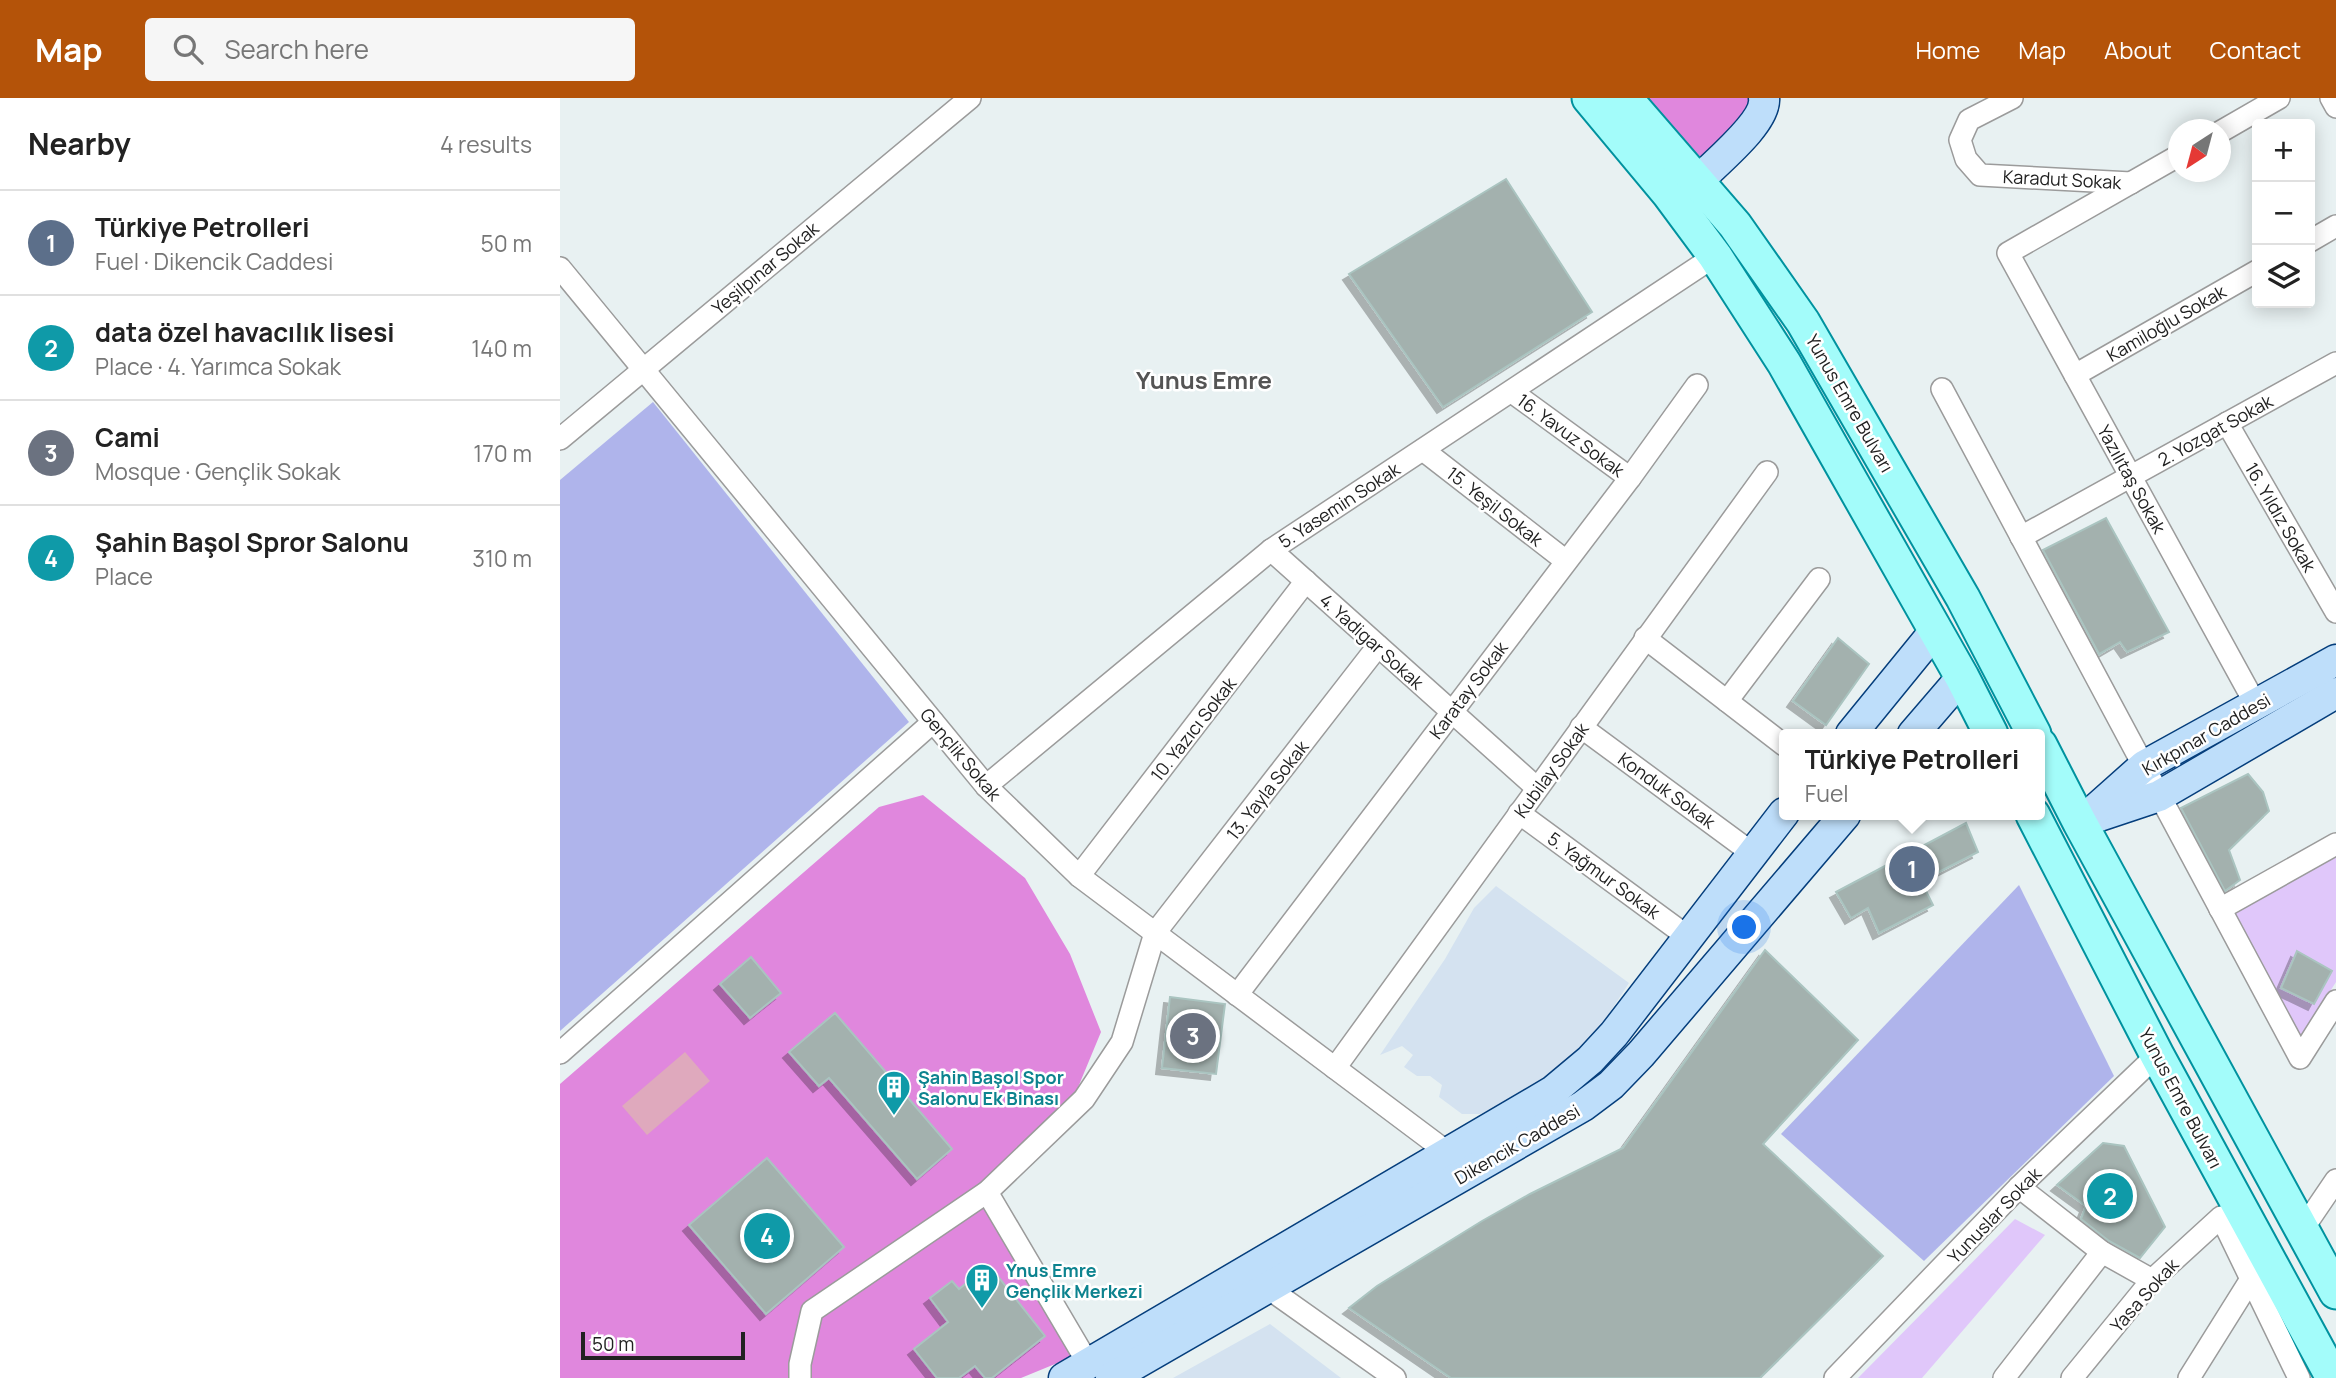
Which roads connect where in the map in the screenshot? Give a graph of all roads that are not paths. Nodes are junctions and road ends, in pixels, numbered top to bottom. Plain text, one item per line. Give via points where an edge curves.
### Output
1 (970, 98) edge
2 (1589, 98) edge
3 (1625, 98) edge
4 (1764, 98) edge
5 (2012, 98) edge
6 (2279, 98) edge
7 (2331, 98) edge
8 (2336, 107) edge
9 (2231, 126) edge
10 (2168, 162) edge
11 (1698, 181) junction
12 (2131, 183) junction
13 (2336, 226) edge
14 (2315, 238) edge
15 (1715, 256) junction
16 (560, 268) edge
17 (2252, 274) edge
18 (643, 369) junction
19 (2333, 370) edge
20 (2075, 375) junction
21 (1697, 385) dead end
22 (1941, 389) dead end
23 (1511, 392) junction
24 (2227, 423) junction
25 (560, 439) edge
26 (1423, 450) junction
27 (1767, 472) dead end
28 (2130, 476) junction
29 (1630, 478) junction
30 (2021, 537) junction
31 (1271, 550) junction
32 (1566, 561) junction
33 (1819, 579) dead end
34 (1306, 581) junction
35 (2336, 612) edge
36 (1935, 631) junction
37 (1645, 638) junction
38 (1378, 646) junction
39 (2336, 660) edge
40 (1962, 677) junction
41 (2336, 693) edge
42 (1727, 701) junction
43 (2256, 705) junction
44 (1451, 712) junction
45 (933, 722) junction
46 (1581, 727) junction
47 (1854, 729) edge
48 (1917, 729) edge
49 (1988, 729) edge
50 (2031, 729) edge
51 (1779, 741) edge
52 (2045, 755) edge
53 (2144, 766) junction
54 (986, 786) junction
55 (1537, 788) junction
56 (2159, 796) junction
57 (1519, 813) junction
58 (1779, 819) edge
59 (1841, 820) edge
60 (2080, 823) junction
61 (2040, 827) edge
62 (2336, 844) edge
63 (1752, 853) junction
64 (1079, 876) junction
65 (2220, 909) junction
66 (1155, 933) junction
67 (1688, 937) junction
68 (1237, 995) junction
69 (2336, 1001) edge
70 (560, 1053) edge
71 (2157, 1055) junction
72 (1335, 1068) junction
73 (1447, 1152) junction
74 (2336, 1180) edge
75 (2018, 1187) junction
76 (986, 1192) junction
77 (2302, 1230) junction
78 (2102, 1252) junction
79 (2251, 1279) junction
80 (2152, 1280) junction
81 (1268, 1288) junction
82 (2336, 1292) edge
83 (1088, 1374) edge
84 (2294, 1375) edge
85 (800, 1378) edge
86 (1395, 1378) edge
87 (1835, 1378) edge
88 (2004, 1378) edge
89 (2072, 1378) edge
90 (2189, 1378) edge
91 (2333, 1378) edge

1 - 18 street, Yeşilpınar Sokak
2 - 15 main road, Yunus Emre Bulvarı
3 - 11 main road, Yunus Emre Bulvarı
4 - 11 main road via 1765,107 1756,122
5 - 12 street, Karadut Sokak via 1969,120 1960,140 1966,159 1980,174
6 - 9 street
7 - 8 street
10 - 12 street
11 - 50 main road, Yunus Emre Bulvarı via 1803,322 1963,598
12 - 20 street, Yazılıtaş Sokak via 2008,253
13 - 14 street
15 - 23 street, 5. Yasemin Sokak
15 - 36 main road, Yunus Emre Bulvarı via 1784,363
16 - 18 street, Gençlik Sokak
17 - 20 street, Kamiloğlu Sokak
18 - 25 street, Yeşilpınar Sokak
18 - 45 street, Gençlik Sokak
19 - 24 street, 2. Yozgat Sokak
20 - 28 street, Yazılıtaş Sokak
21 - 29 street, Karatay Sokak
22 - 30 street
23 - 26 street, 5. Yasemin Sokak
23 - 29 street, 16. Yavuz Sokak
24 - 28 street, 2. Yozgat Sokak
24 - 35 street, 16. Yıldız Sokak
26 - 31 street, 5. Yasemin Sokak
26 - 32 street, 15. Yeşil Sokak
27 - 37 street, Kubilay Sokak
28 - 30 street, 2. Yozgat Sokak
28 - 43 street, Yazılıtaş Sokak
29 - 32 street, Karatay Sokak
30 - 53 street
31 - 34 street, 4. Yadigar Sokak
31 - 54 street, 5. Yasemin Sokak
32 - 44 street, Karatay Sokak
33 - 42 street
34 - 38 street, 4. Yadigar Sokak
34 - 64 street, 10. Yazıcı Sokak
36 - 40 main road, Yunus Emre Bulvarı
36 - 47 main road
37 - 42 street
37 - 46 street, Kubilay Sokak
38 - 44 street, 4. Yadigar Sokak
38 - 66 street, 13. Yayla Sokak
39 - 43 main road, Kırkpınar Caddesi
40 - 48 main road
40 - 49 main road, Yunus Emre Bulvarı
41 - 56 main road, Kırkpınar Caddesi
42 - 51 street
43 - 53 main road, Kırkpınar Caddesi
44 - 55 street, 4. Yadigar Sokak
44 - 68 street, Karatay Sokak
45 - 54 street, Gençlik Sokak
45 - 70 street
46 - 55 street, Kubilay Sokak
46 - 63 street, Konduk Sokak
52 - 60 main road
53 - 56 street
53 - 60 main road, Kırkpınar Caddesi
54 - 64 street, Gençlik Sokak
55 - 57 street, Kubilay Sokak
56 - 60 main road, Kırkpınar Caddesi
56 - 65 street
57 - 67 street, 5. Yağmur Sokak
57 - 72 street, Kubilay Sokak
58 - 63 main road, Dikencik Caddesi
59 - 81 main road, Dikencik Caddesi via 1611,1085 1583,1107
60 - 61 main road
60 - 77 main road
61 - 71 main road, Yunus Emre Bulvarı
62 - 65 street
63 - 67 main road, Dikencik Caddesi
64 - 66 street, Gençlik Sokak
65 - 69 street via 2300,1058
66 - 68 street, Gençlik Sokak
66 - 76 street via 1122,1042 1084,1099
67 - 73 main road, Dikencik Caddesi via 1590,1060 1553,1091
68 - 72 street, Gençlik Sokak
71 - 75 street, Yunuslar Sokak
71 - 91 main road, Yunus Emre Bulvarı
72 - 73 street, Gençlik Sokak
73 - 83 main road, Dikencik Caddesi
74 - 77 street
75 - 78 street
75 - 87 street, Yunuslar Sokak
76 - 83 street
76 - 85 street via 812,1311
77 - 82 main road
78 - 80 street
78 - 88 street
79 - 80 street, Yasa Sokak via 2221,1217
79 - 84 street
79 - 90 street
80 - 89 street, Yasa Sokak
81 - 83 main road, Dikencik Caddesi
81 - 86 street

